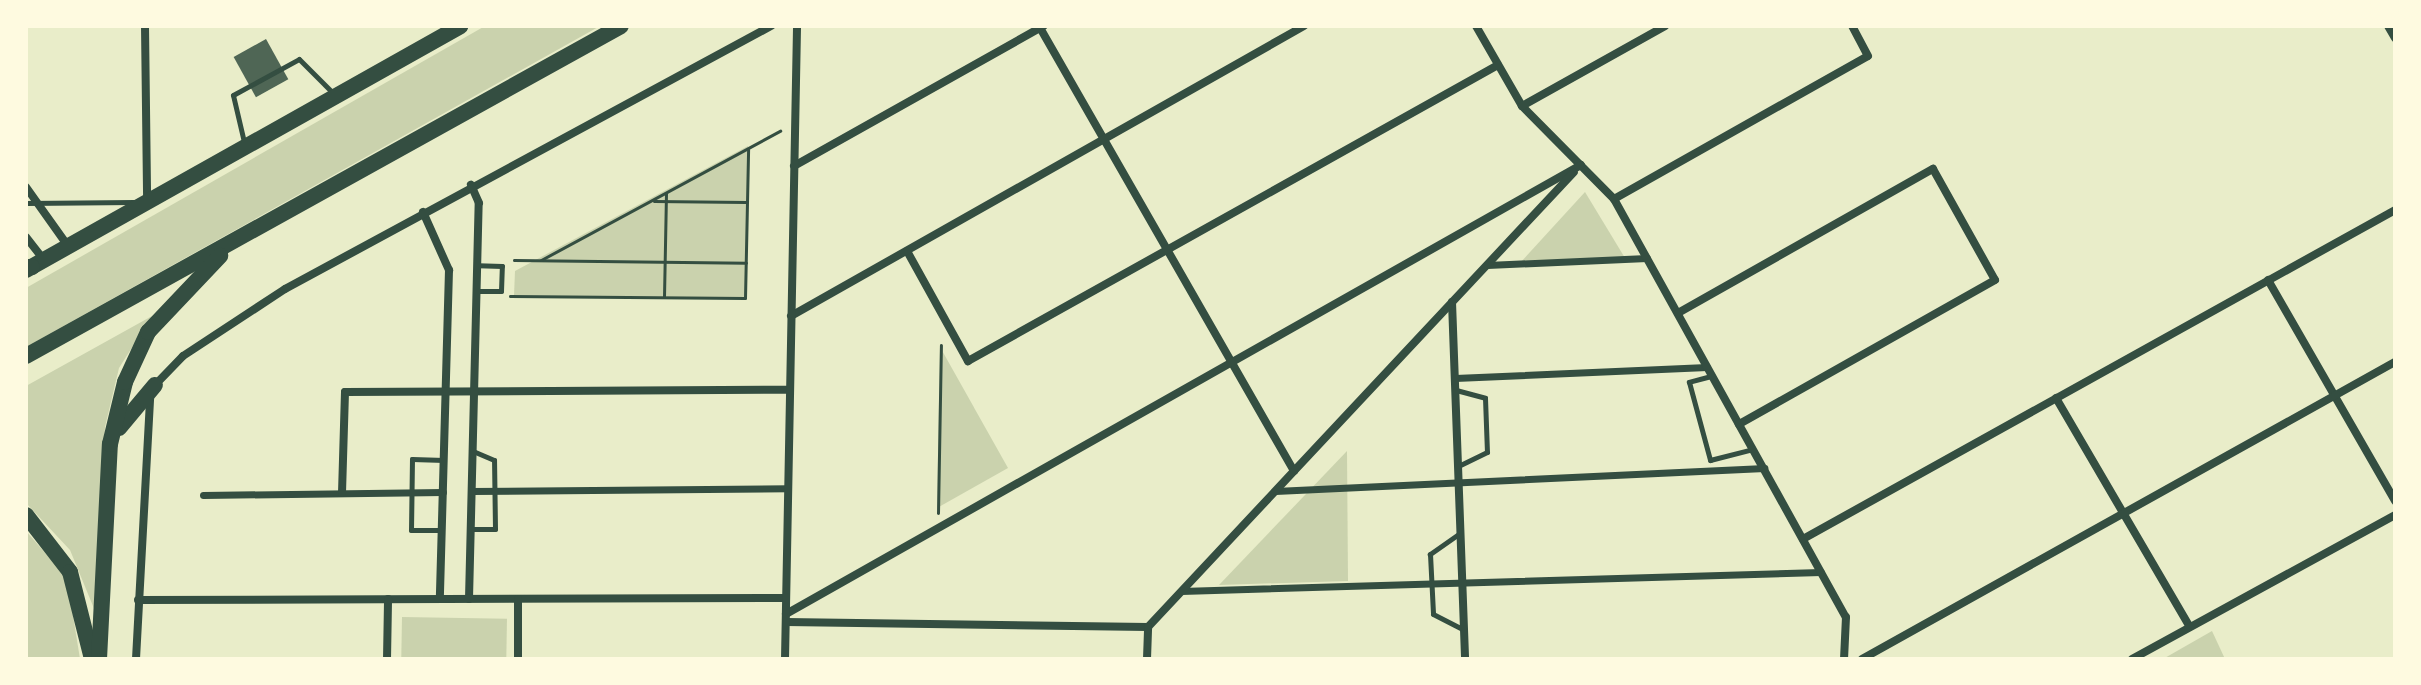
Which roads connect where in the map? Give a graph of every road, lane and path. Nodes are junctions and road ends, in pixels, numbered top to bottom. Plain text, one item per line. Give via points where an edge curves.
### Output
1 (145, 26) edge
2 (460, 26) edge
3 (621, 26) edge
4 (771, 26) edge
5 (797, 26) edge
6 (1304, 26) edge
7 (1665, 26) edge
8 (1852, 26) edge
9 (2388, 26) edge
10 (1041, 27) edge
11 (1478, 27) edge
12 (2395, 38) edge
13 (1498, 65) junction
14 (335, 96) junction
15 (1522, 106) junction
16 (781, 131) dead end
17 (1105, 140) junction
18 (245, 147) junction
19 (748, 149) junction
20 (1581, 165) junction
21 (794, 166) junction
22 (471, 185) junction
23 (26, 187) edge
24 (666, 193) junction
25 (1614, 199) junction
26 (650, 201) junction
27 (666, 201) junction
28 (147, 202) junction
29 (747, 202) junction
30 (26, 203) edge
31 (38, 203) junction
32 (2395, 210) edge
33 (423, 212) junction
34 (26, 237) edge
35 (238, 239) junction
36 (68, 246) junction
37 (1167, 249) junction
38 (907, 251) junction
39 (1647, 258) junction
40 (505, 260) dead end
41 (541, 260) junction
42 (664, 262) junction
43 (746, 263) junction
44 (477, 265) junction
45 (1487, 265) junction
46 (32, 266) edge
47 (2268, 280) junction
48 (477, 291) junction
49 (504, 296) dead end
50 (664, 298) junction
51 (1452, 302) junction
52 (1678, 313) junction
53 (791, 316) junction
54 (942, 340) dead end
55 (26, 356) edge
56 (1231, 361) junction
57 (2395, 362) edge
58 (1710, 372) junction
59 (1455, 378) junction
60 (155, 385) junction
61 (790, 390) junction
62 (1456, 390) junction
63 (445, 391) junction
64 (474, 391) junction
65 (2335, 396) junction
66 (2056, 398) junction
67 (1739, 424) junction
68 (110, 444) junction
69 (1753, 449) junction
70 (472, 451) junction
71 (444, 460) junction
72 (1458, 466) junction
73 (1764, 468) junction
74 (1294, 471) junction
75 (1459, 482) junction
76 (788, 488) junction
77 (471, 491) junction
78 (495, 491) junction
79 (1275, 491) junction
80 (411, 492) junction
81 (443, 492) junction
82 (342, 493) junction
83 (203, 495) dead end
84 (2395, 501) edge
85 (938, 513) dead end
86 (2123, 513) junction
87 (26, 515) edge
88 (2395, 515) edge
89 (471, 529) junction
90 (441, 530) junction
91 (1460, 532) junction
92 (1803, 539) junction
93 (1821, 572) junction
94 (1462, 583) junction
95 (1432, 584) junction
96 (1181, 591) junction
97 (786, 598) junction
98 (388, 599) junction
99 (440, 599) junction
100 (469, 599) junction
101 (518, 599) junction
102 (138, 600) junction
103 (786, 618) junction
104 (1148, 627) junction
105 (2190, 627) junction
106 (1464, 630) junction
107 (92, 659) edge
108 (99, 659) edge
109 (136, 659) edge
110 (387, 659) edge
111 (518, 659) edge
112 (785, 659) edge
113 (1147, 659) edge
114 (1465, 659) edge
115 (1844, 659) edge
116 (1862, 659) edge
117 (2132, 659) edge

1 - 28 street
2 - 14 main road
3 - 35 main road
4 - 22 street
5 - 21 street
6 - 17 street
7 - 15 street
8 - 25 street via 1868,56
9 - 12 street
10 - 17 street
10 - 21 street
11 - 13 street
13 - 15 street
13 - 37 street
14 - 18 main road
14 - 18 lane via 299,59 233,95
15 - 20 street
16 - 19 path
17 - 37 street
17 - 38 street
18 - 28 main road
19 - 24 path
19 - 29 path
20 - 25 street
20 - 45 street
20 - 56 street
21 - 53 street
22 - 33 street
22 - 44 street via 479,203
23 - 31 street
24 - 26 path
24 - 27 path
25 - 39 street
26 - 27 path
26 - 41 path
27 - 29 path
27 - 42 path
28 - 31 lane
28 - 36 main road
29 - 43 path
30 - 31 lane
31 - 36 street
32 - 47 street
33 - 60 street via 285,289 183,356
33 - 63 street via 449,270
34 - 46 street
35 - 55 main road
35 - 68 main road via 148,332 125,382
36 - 46 main road
37 - 38 street via 968,361
37 - 56 street
38 - 53 street
39 - 45 street
39 - 52 street
40 - 41 path
41 - 42 path
42 - 43 path
42 - 50 path
43 - 50 path via 745,298
44 - 48 street
44 - 48 lane via 502,266 501,291
45 - 51 street
47 - 65 street
47 - 66 street
48 - 64 street
49 - 50 path
51 - 59 street
51 - 74 street
52 - 58 street
52 - 67 street via 1933,169 1995,280
53 - 61 street
54 - 85 path
56 - 74 street
56 - 103 street
57 - 65 street
58 - 59 street
58 - 67 street
58 - 69 lane via 1689,382 1710,460
59 - 62 street
60 - 68 main road via 139,398
60 - 102 street via 146,415
61 - 64 street
61 - 76 street
62 - 72 street
62 - 72 lane via 1485,398 1487,452
63 - 64 street
63 - 71 street
63 - 82 street via 345,392
64 - 70 street
65 - 84 street
65 - 86 street
66 - 86 street
66 - 92 street
67 - 69 street
68 - 108 main road
69 - 73 street
70 - 77 street
70 - 78 lane via 494,460
71 - 80 lane via 412,459
71 - 81 street
72 - 75 street
73 - 75 street
73 - 92 street
74 - 79 street
75 - 79 street
75 - 91 street
76 - 78 street
76 - 97 street
77 - 78 street
77 - 89 street
78 - 89 lane via 495,529
79 - 96 street
80 - 81 street
80 - 82 street
80 - 90 lane via 411,530
81 - 90 street
82 - 83 street
86 - 105 street
86 - 116 street
87 - 107 main road via 70,572
88 - 105 street
89 - 100 street
90 - 99 street
91 - 94 street
91 - 95 lane via 1430,554
92 - 93 street
93 - 94 street
93 - 115 street via 1846,617
94 - 95 street
94 - 106 street
95 - 96 street
95 - 106 lane via 1433,614
96 - 104 street
97 - 101 street
97 - 103 street
98 - 99 street
98 - 102 street
98 - 110 street
99 - 100 street
100 - 101 street
101 - 111 street
102 - 109 street
103 - 104 street
103 - 112 street
104 - 113 street
105 - 117 street
106 - 114 street

